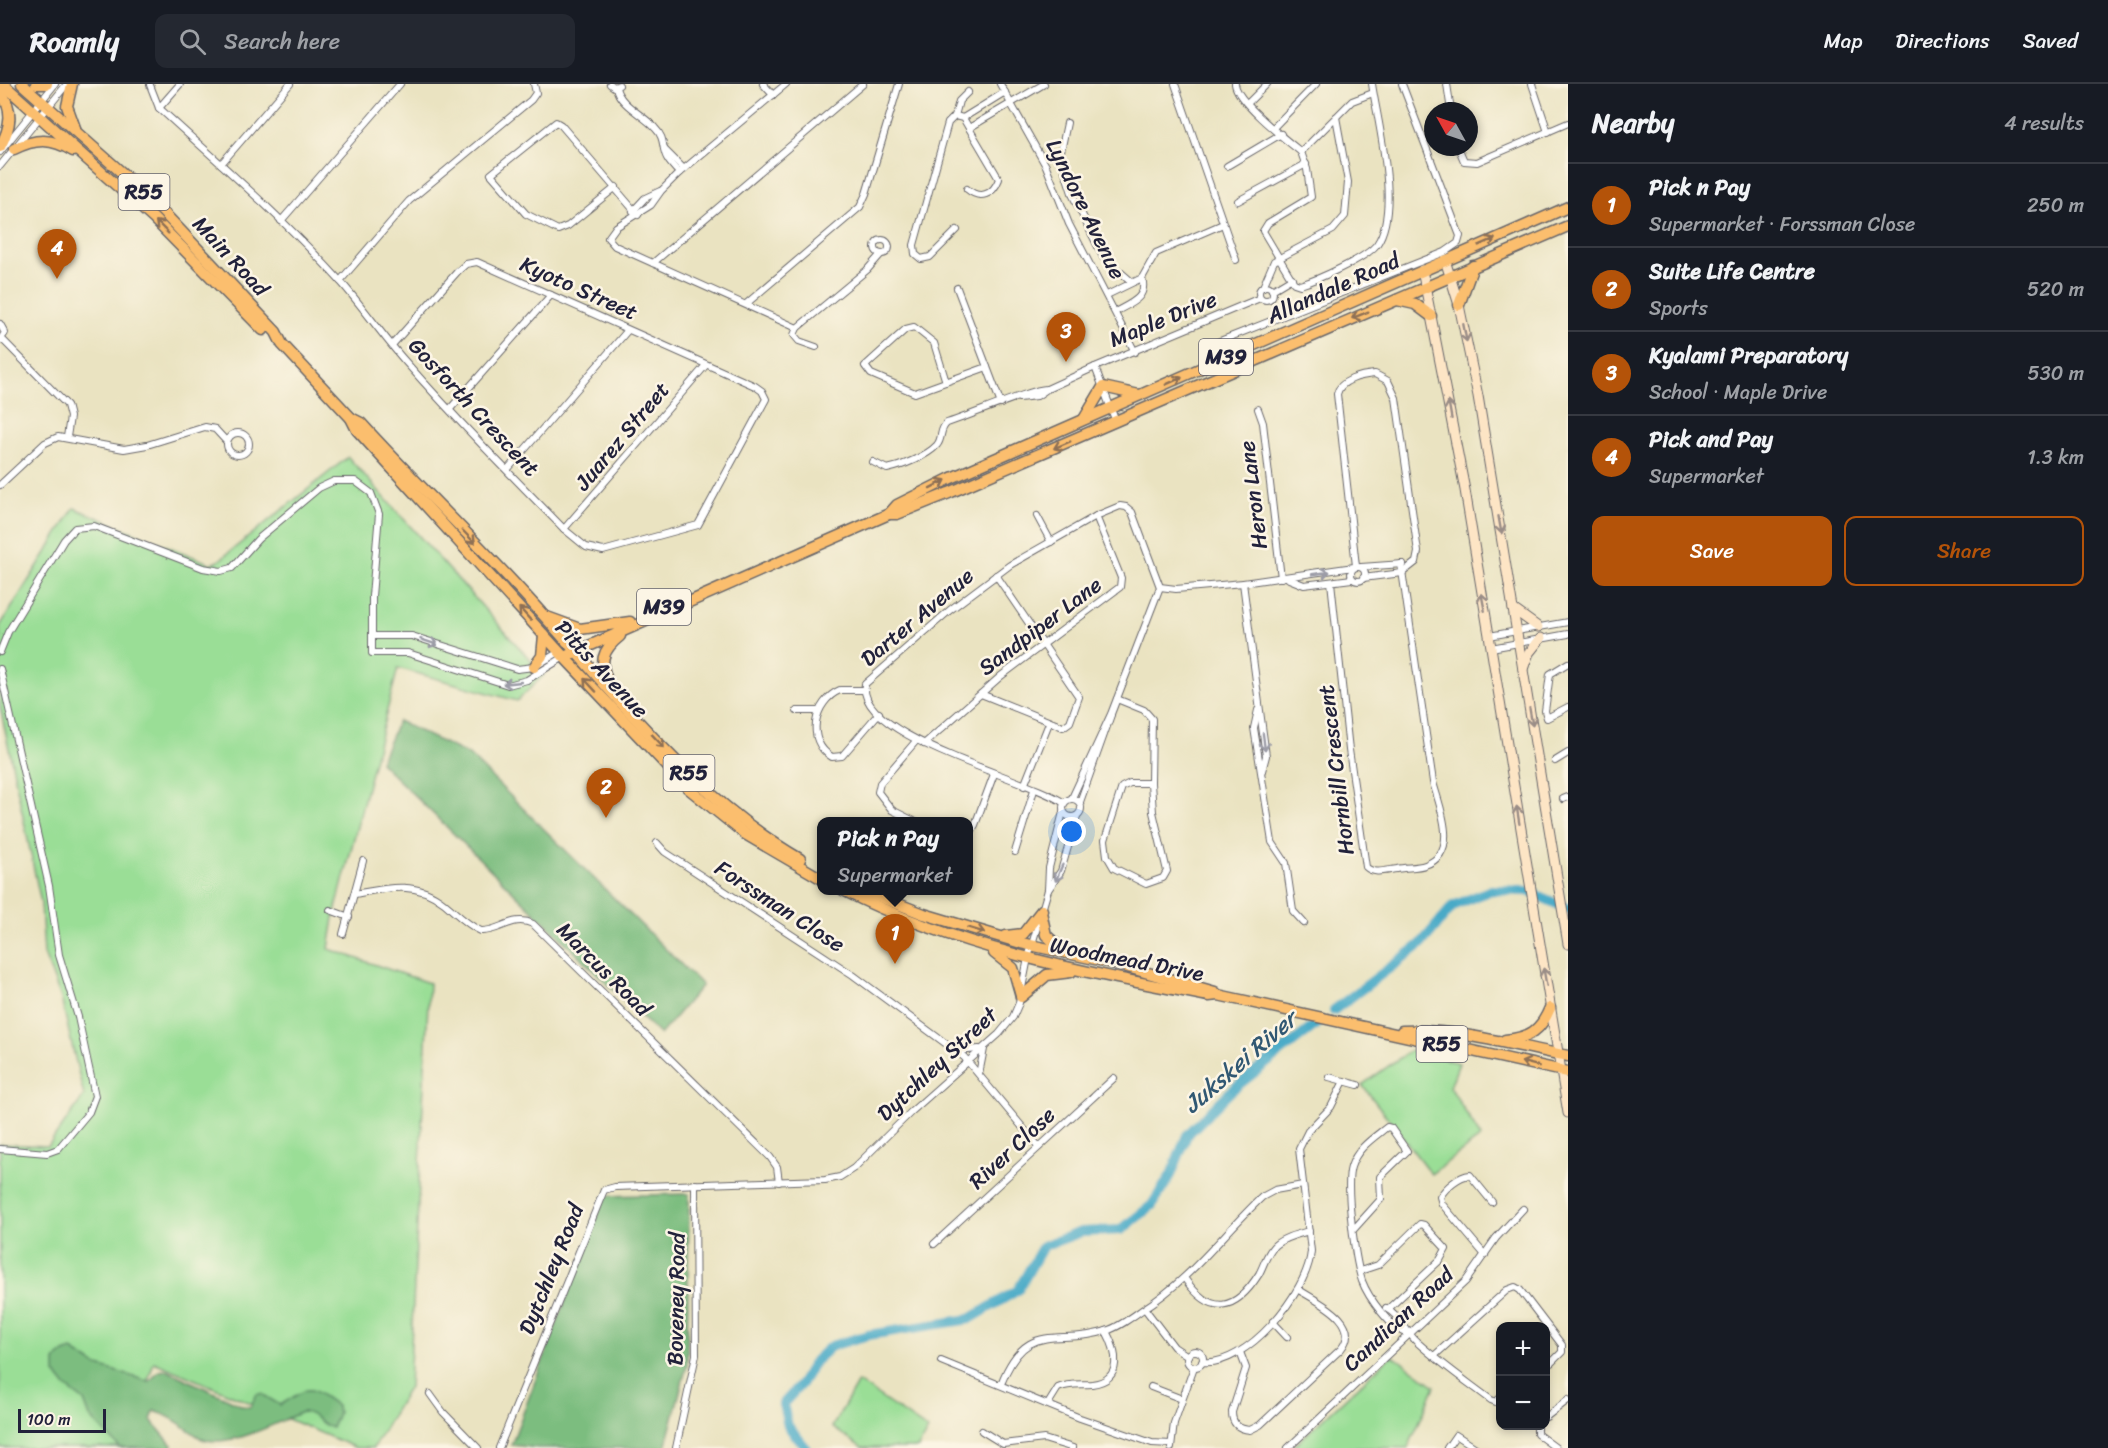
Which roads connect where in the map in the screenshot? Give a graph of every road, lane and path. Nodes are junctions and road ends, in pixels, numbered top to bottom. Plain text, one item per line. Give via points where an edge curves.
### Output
1 (3, 84) edge
2 (22, 84) edge
3 (36, 84) edge
4 (47, 84) edge
5 (56, 84) edge
6 (67, 84) edge
7 (72, 84) edge
8 (180, 84) edge
9 (290, 84) edge
10 (400, 84) edge
11 (534, 84) edge
12 (763, 84) edge
13 (786, 84) edge
14 (863, 84) edge
15 (899, 84) edge
16 (1000, 84) edge
17 (1044, 84) edge
18 (1175, 84) edge
19 (1234, 84) edge
20 (1267, 84) edge
21 (1316, 84) edge
22 (1372, 84) edge
23 (1402, 84) edge
24 (1447, 84) edge
25 (1532, 84) edge
26 (150, 85) edge
27 (615, 85) edge
28 (0, 91) edge
29 (968, 92) dead end
30 (1005, 92) junction
31 (1373, 93) junction
32 (773, 95) junction
33 (1011, 101) junction
34 (1450, 102) edge
35 (1248, 103) junction
36 (45, 104) junction
37 (159, 108) junction
38 (38, 113) junction
39 (956, 116) junction
40 (1336, 117) junction
41 (963, 118) junction
42 (1067, 123) dead end
43 (1568, 123) edge
44 (969, 128) junction
45 (1273, 128) junction
46 (1548, 132) junction
47 (78, 133) junction
48 (1281, 134) junction
49 (0, 147) edge
50 (14, 149) junction
51 (0, 152) edge
52 (1301, 152) junction
53 (1462, 156) edge
54 (91, 162) junction
55 (221, 164) junction
56 (1306, 164) junction
57 (0, 166) edge
58 (1227, 166) dead end
59 (682, 171) junction
60 (616, 188) junction
61 (967, 189) dead end
62 (661, 190) junction
63 (1238, 201) dead end
64 (1564, 210) edge
65 (636, 212) junction
66 (281, 221) junction
67 (1223, 224) junction
68 (1568, 226) edge
69 (957, 230) dead end
70 (881, 254) dead end
71 (1278, 258) junction
72 (1236, 260) dead end
73 (1445, 260) junction
74 (653, 263) junction
75 (1473, 266) junction
76 (1422, 270) junction
77 (1450, 276) junction
78 (1142, 278) junction
79 (1292, 278) junction
80 (340, 281) junction
81 (1131, 282) junction
82 (1426, 286) junction
83 (1263, 287) junction
84 (957, 288) dead end
85 (1272, 290) junction
86 (551, 295) junction
87 (1107, 295) junction
88 (1260, 298) junction
89 (1397, 300) junction
90 (746, 304) junction
91 (1459, 305) junction
92 (1115, 312) junction
93 (1431, 316) junction
94 (0, 324) edge
95 (797, 328) junction
96 (628, 330) junction
97 (1, 340) edge
98 (1215, 343) dead end
99 (282, 344) junction
100 (392, 345) junction
101 (816, 347) dead end
102 (1135, 352) junction
103 (706, 365) junction
104 (987, 367) junction
105 (1095, 367) junction
106 (946, 382) junction
107 (1103, 387) junction
108 (1142, 395) junction
109 (765, 404) joint
110 (1001, 404) junction
111 (450, 409) junction
112 (1111, 409) junction
113 (1258, 409) dead end
114 (1082, 421) junction
115 (1116, 422) junction
116 (67, 437) junction
117 (227, 442) dead end
118 (382, 452) junction
119 (873, 462) dead end
120 (507, 470) junction
121 (0, 485) edge
122 (889, 514) junction
123 (1037, 516) dead end
124 (1096, 516) junction
125 (564, 529) junction
126 (1051, 542) junction
127 (1401, 564) junction
128 (1410, 565) junction
129 (1357, 567) junction
130 (1402, 573) junction
131 (996, 575) junction
132 (1284, 578) junction
133 (1364, 578) junction
134 (1352, 579) junction
135 (1331, 582) junction
136 (1243, 583) junction
137 (1161, 587) junction
138 (1513, 609) junction
139 (544, 616) junction
140 (1568, 622) edge
141 (632, 625) junction
142 (1538, 627) junction
143 (1516, 631) junction
144 (1568, 634) edge
145 (544, 635) junction
146 (372, 636) junction
147 (1489, 636) junction
148 (1541, 639) junction
149 (1517, 642) junction
150 (1045, 644) junction
151 (1491, 648) junction
152 (573, 649) junction
153 (0, 652) edge
154 (561, 655) junction
155 (1568, 663) edge
156 (534, 667) junction
157 (0, 669) edge
158 (1523, 671) junction
159 (864, 690) junction
160 (613, 692) junction
161 (981, 694) junction
162 (1117, 699) junction
163 (1568, 707) edge
164 (797, 711) dead end
165 (817, 711) junction
166 (879, 713) junction
167 (1111, 714) junction
168 (1049, 723) junction
169 (916, 741) junction
170 (924, 744) junction
171 (1568, 753) edge
172 (1555, 761) dead end
173 (994, 774) junction
174 (1150, 783) junction
175 (1024, 786) junction
176 (1034, 790) junction
177 (1072, 798) junction
178 (1080, 802) junction
179 (1064, 803) junction
180 (1064, 812) junction
181 (1077, 816) junction
182 (906, 817) edge
183 (973, 827) edge
184 (657, 843) dead end
185 (1015, 852) dead end
186 (363, 861) dead end
187 (817, 868) edge
188 (817, 876) edge
189 (1048, 890) junction
190 (355, 894) junction
191 (852, 895) edge
192 (871, 895) edge
193 (330, 910) dead end
194 (1041, 911) junction
195 (348, 917) junction
196 (1304, 924) dead end
197 (343, 934) dead end
198 (997, 936) junction
199 (1568, 944) edge
200 (976, 945) junction
201 (1031, 946) junction
202 (1071, 954) junction
203 (1028, 958) junction
204 (1095, 973) junction
205 (1218, 994) junction
206 (1021, 996) junction
207 (1550, 1008) junction
208 (1392, 1031) junction
209 (1496, 1041) junction
210 (984, 1047) junction
211 (956, 1051) junction
212 (1564, 1056) edge
213 (968, 1061) junction
214 (1565, 1071) edge
215 (979, 1075) junction
216 (1329, 1077) dead end
217 (1114, 1078) dead end
218 (1344, 1081) junction
219 (1358, 1085) dead end
220 (1568, 1113) edge
221 (1039, 1147) junction
222 (0, 1149) edge
223 (840, 1177) joint
224 (779, 1182) junction
225 (695, 1184) junction
226 (1303, 1185) junction
227 (1492, 1202) dead end
228 (1523, 1209) dead end
229 (1354, 1229) junction
230 (1309, 1231) junction
231 (934, 1245) dead end
232 (1485, 1256) junction
233 (1360, 1271) junction
234 (1185, 1279) junction
235 (1299, 1290) junction
236 (1379, 1306) junction
237 (1145, 1309) junction
238 (1388, 1309) junction
239 (1273, 1322) junction
240 (1106, 1331) junction
241 (1409, 1334) junction
242 (1287, 1337) dead end
243 (1239, 1352) junction
244 (1188, 1356) junction
245 (1434, 1356) junction
246 (941, 1361) dead end
247 (1202, 1362) junction
248 (1551, 1363) dead end
249 (1194, 1367) junction
250 (1001, 1384) junction
251 (1151, 1387) dead end
252 (430, 1394) dead end
253 (1182, 1399) junction
254 (1568, 1400) edge
255 (1496, 1402) edge
256 (1048, 1404) junction
257 (1550, 1413) edge
258 (1537, 1430) edge
259 (982, 1431) dead end
260 (1058, 1445) edge
261 (1171, 1446) edge
262 (478, 1448) edge
263 (499, 1448) edge
264 (676, 1448) edge
265 (1073, 1448) edge
266 (1288, 1448) edge
267 (1448, 1448) edge
268 (1476, 1448) edge
269 (1556, 1448) edge

1 - 38 main road, R55
2 - 36 main road, R55
3 - 4 main road
5 - 36 street
6 - 36 street
7 - 47 main road via 67,106
8 - 37 street
9 - 55 street
10 - 66 street
11 - 80 street via 536,93 531,100 409,201
12 - 32 street
13 - 32 street
14 - 74 street
15 - 90 street via 860,207
16 - 30 street, Lyndore Avenue
17 - 33 street
18 - 67 street
19 - 35 street
20 - 35 street
21 - 45 street
22 - 31 street
23 - 98 street via 1460,236 1458,243 1445,252
24 - 34 street
25 - 46 street
26 - 37 street, Gosforth Crescent
27 - 59 street via 625,102 657,130 666,157
28 - 49 main road via 11,115
29 - 39 street via 958,101
30 - 33 street, Lyndore Avenue
30 - 41 street
31 - 40 street via 1355,99
31 - 79 street via 1387,177 1383,230 1375,246 1325,276 1300,285
32 - 59 street
33 - 44 street
33 - 87 street, Lyndore Avenue
35 - 45 street
36 - 38 street
36 - 47 main road, Main Road / R55
37 - 55 street, Gosforth Crescent
38 - 50 street
38 - 51 street
38 - 54 main road, Main Road / R55
39 - 41 street
39 - 69 street via 948,123 914,245 915,254 921,259 930,256
40 - 52 street
40 - 71 street via 1348,182 1345,216 1333,230
41 - 44 street
42 - 81 street via 1060,156 1073,196 1103,256
43 - 46 street
44 - 61 street via 999,179 983,196
45 - 48 street
46 - 53 street via 1477,162 1464,161
47 - 99 main road, Main Road / R55 via 164,211 276,332
48 - 52 street
48 - 58 street
50 - 54 main road via 28,142 50,141
50 - 57 street
52 - 56 street
99 -> 54 main road, Main Road / R55
55 - 66 street, Gosforth Crescent
56 - 63 street
56 - 71 street via 1311,197 1263,229
59 - 62 street
60 - 60 street via 556,122 491,174 526,214 558,230
60 - 65 street
62 - 65 street via 645,198
62 - 65 street via 651,205
73 -> 64 main road, Allandale Road / M39
65 - 74 street via 612,230 609,241
66 - 80 street, Gosforth Crescent
67 - 72 street
67 - 78 street via 1156,253
68 - 75 main road, Allandale Road / M39
70 - 95 street
71 - 79 street
71 - 83 street
73 - 76 main road, Allandale Road / M39
73 - 77 street
74 - 90 street
75 - 77 main road, Allandale Road / M39
75 - 91 main road
76 - 82 street
108 -> 76 main road, Allandale Road / M39
77 - 82 main road, Allandale Road / M39
77 - 91 street
78 - 81 street
78 - 92 street via 1145,289 1141,296
79 - 85 street
80 - 100 street, Gosforth Crescent
81 - 87 street
82 - 89 main road, Allandale Road / M39
82 - 93 street
83 - 85 street
83 - 88 street
84 - 104 street
85 - 88 street, Maple Drive via 1269,300
86 - 96 street, Kyoto Street
86 - 100 street, Kyoto Street via 483,264 470,263 458,271
86 - 111 street
87 - 92 street, Lyndore Avenue
88 - 102 street, Maple Drive
89 - 93 main road via 1415,304
89 -> 115 main road, Allandale Road / M39
90 - 95 street
91 -> 138 street
92 - 102 street, Lyndore Avenue
147 -> 93 street
94 - 97 street via 5,330
95 - 101 street via 797,339
96 - 103 street, Kyoto Street
96 - 120 street
97 - 116 street via 67,405
99 - 118 main road, Main Road / R55 via 351,418 361,423
100 - 111 street, Gosforth Crescent
102 - 105 street, Maple Drive
103 - 109 street, Kyoto Street via 762,390
103 - 125 street, Juarez Street
104 - 106 street
104 - 110 street
105 - 107 street
105 - 110 street, Maple Drive
106 - 106 street via 915,393 871,374 865,366 906,329 914,327 934,343
107 - 108 main road
107 - 112 street
107 - 114 main road
108 - 112 main road, Allandale Road / M39
109 - 125 street, Gosforth Crescent via 698,525 603,551 586,547
110 - 119 street, Maple Drive via 945,424 938,444 915,458 891,468
111 - 120 street, Gosforth Crescent
112 - 114 main road, Allandale Road / M39
112 - 115 street
113 - 132 street, Heron Lane
122 -> 114 main road, Allandale Road / M39 via 949,479
115 -> 122 main road, Allandale Road / M39 via 949,494
116 - 117 street via 124,449 205,427 215,429
116 - 121 street via 58,436 45,443
118 -> 139 main road, Pitts Avenue / R55
145 -> 118 main road, Pitts Avenue / R55
120 - 125 street, Gosforth Crescent
122 - 141 main road, Allandale Road / M39
123 - 126 street
124 - 126 street, Darter Avenue
124 - 137 street, Darter Avenue via 1120,506 1129,509
124 - 150 street, Sandpiper Lane via 1121,584 1117,591
126 - 131 street, Darter Avenue
127 - 128 street
127 - 129 street
127 - 130 street, Hornbill Crescent
128 - 129 street via 1416,562 1418,552 1396,398 1384,377 1375,374 1344,383 1336,394
128 - 130 street
132 -> 129 street
129 - 133 street via 1365,571
129 - 134 street via 1351,572
130 - 133 street
130 - 135 street, Hornbill Crescent via 1419,673 1421,710 1446,839 1440,854 1425,865 1376,872 1366,865
131 - 150 street
131 - 159 street, Darter Avenue via 872,675
132 - 135 street via 1304,585
132 - 136 street
133 - 134 street
134 - 135 street
136 - 137 street
136 - 196 street via 1258,710 1254,725 1272,842 1286,863 1293,911
137 - 162 street
138 - 142 street
138 - 143 street
139 - 141 main road via 580,629
139 - 152 main road, Pitts Avenue / R55
140 - 142 street
141 - 152 main road, Allandale Road / M39
141 - 160 main road via 603,655 603,672
142 - 143 street
143 - 147 street
143 - 149 street
144 - 148 street
145 - 154 main road, Pitts Avenue / R55
145 - 156 main road via 542,656
146 - 153 street via 378,508 371,493 361,485 341,480 319,488 258,539 232,568 221,572 93,526 75,528 8,632
154 -> 146 street via 527,680 508,685 408,653 372,652
146 -> 156 street via 412,636 505,667
147 - 151 street
148 - 149 street
148 - 158 street via 1529,653
149 - 151 street
149 - 158 street
150 - 161 street, Sandpiper Lane
150 - 168 street via 1079,695 1067,725
207 -> 151 street
152 - 154 main road, Allandale Road / M39
152 - 160 main road, Pitts Avenue / R55
154 - 156 street
188 -> 154 main road, Pitts Avenue / R55 via 772,852 714,810 659,759
155 - 163 street via 1550,674 1547,718
157 - 222 street via 46,874 59,955 78,1017 95,1096 89,1112 58,1149 47,1153
158 -> 199 street
159 - 165 street via 840,690
159 - 166 street, Darter Avenue via 868,704
160 -> 187 main road, Pitts Avenue / R55 via 719,802 777,846
161 - 168 street
161 - 170 street, Sandpiper Lane
162 - 167 street
162 - 174 street via 1144,710 1152,719
164 - 165 street
165 - 166 street via 818,743 835,758 845,753
166 - 169 street, Darter Avenue
167 - 177 street
167 - 178 street
168 - 175 street
169 - 170 street, Darter Avenue
169 - 182 street via 878,789 892,810
170 - 173 street, Darter Avenue
171 - 172 street
173 - 175 street, Darter Avenue
173 - 183 street
174 - 174 street via 1155,825 1167,871 1163,878 1146,884 1114,868 1105,840 1122,787
175 - 176 street, Darter Avenue
176 - 179 street, Darter Avenue
176 - 185 street
177 - 178 street
177 - 179 street
178 - 181 street via 1082,808
179 - 180 street
180 - 181 street
180 - 189 street via 1048,868
181 -> 189 street via 1061,872
184 - 211 street, Forssman Close via 853,975
186 - 190 street
189 - 194 street, Dytchley Street
190 - 195 street
190 - 224 street, Marcus Road via 409,887 433,895 481,931 515,921 533,924 770,1157 777,1167
191 - 200 main road, R55
192 -> 198 main road, R55
193 - 195 street
194 - 198 main road via 1023,934
194 - 201 street, Dytchley Street
194 - 202 main road via 1050,940
195 - 197 street
198 - 201 main road, R55
200 - 203 main road, R55
200 - 206 main road via 1008,962 1016,974
201 - 202 main road, Woodmead Drive / R55
201 - 203 street, Dytchley Street
202 - 205 main road, Woodmead Drive / R55 via 1202,986
203 - 204 main road, Woodmead Drive / R55
203 - 206 street, Dytchley Street
204 - 205 main road, Woodmead Drive / R55 via 1209,996
204 - 206 main road via 1047,975
205 - 208 main road, Woodmead Drive / R55
206 - 210 street, Dytchley Street via 1013,1017
207 - 209 main road via 1538,1030 1520,1039
207 - 212 street
208 - 209 main road, Woodmead Drive / R55 via 1427,1031
214 -> 208 main road, Woodmead Drive / R55
209 - 212 main road, Woodmead Drive / R55
210 - 211 street
210 - 213 street, Dytchley Street
210 - 215 street
211 - 213 street, Forssman Close
212 - 214 street
213 - 215 street, Forssman Close
213 - 223 street, Dytchley Street
214 - 220 street
215 - 221 street, Forssman Close
216 - 218 street
217 - 221 street, River Close
218 - 219 street
218 - 226 street via 1331,1107 1301,1144
221 - 231 street, River Close
223 - 224 street, Dytchley Road
224 - 225 street, Dytchley Road
225 - 263 street, Dytchley Road via 615,1187 601,1193
225 - 264 street, Boveney Road via 696,1355
226 - 230 street
226 - 234 street via 1281,1188 1262,1197
227 - 232 street via 1470,1175 1455,1182 1440,1197
228 - 232 street, Candican Road
229 - 229 street via 1350,1168 1363,1146 1387,1127 1391,1128 1407,1151 1383,1173 1379,1182 1381,1198
229 - 233 street
230 - 234 street via 1274,1246 1254,1281 1227,1305 1206,1302
230 - 235 street via 1311,1258
232 - 241 street, Candican Road via 1466,1281
233 - 236 street
233 - 238 street via 1378,1265 1420,1224 1446,1248 1440,1260
234 - 237 street
235 - 239 street
235 - 243 street via 1338,1317 1347,1329 1348,1339 1268,1418 1250,1430 1232,1420 1246,1368
236 - 238 street
236 - 241 street via 1388,1322 1399,1332
237 - 240 street
237 - 244 street via 1174,1347
238 - 241 street
239 - 242 street
239 - 243 street
240 - 250 street via 1034,1342 1014,1357
240 - 256 street via 1117,1361 1111,1374 1101,1382 1059,1388
241 - 245 street
241 - 266 street, Candican Road
243 - 247 street via 1220,1363
244 - 247 street via 1198,1352
244 - 249 street via 1188,1363
245 - 248 street via 1515,1287 1562,1345 1562,1352
245 - 255 street
246 - 250 street
247 - 249 street
249 - 253 street
250 - 256 street
251 - 253 street
252 - 262 street
253 - 261 street
254 - 257 street
256 - 261 street via 1152,1443
258 - 269 street
259 - 260 street via 1007,1445 1040,1438
260 - 265 street
267 - 268 street via 1456,1435

